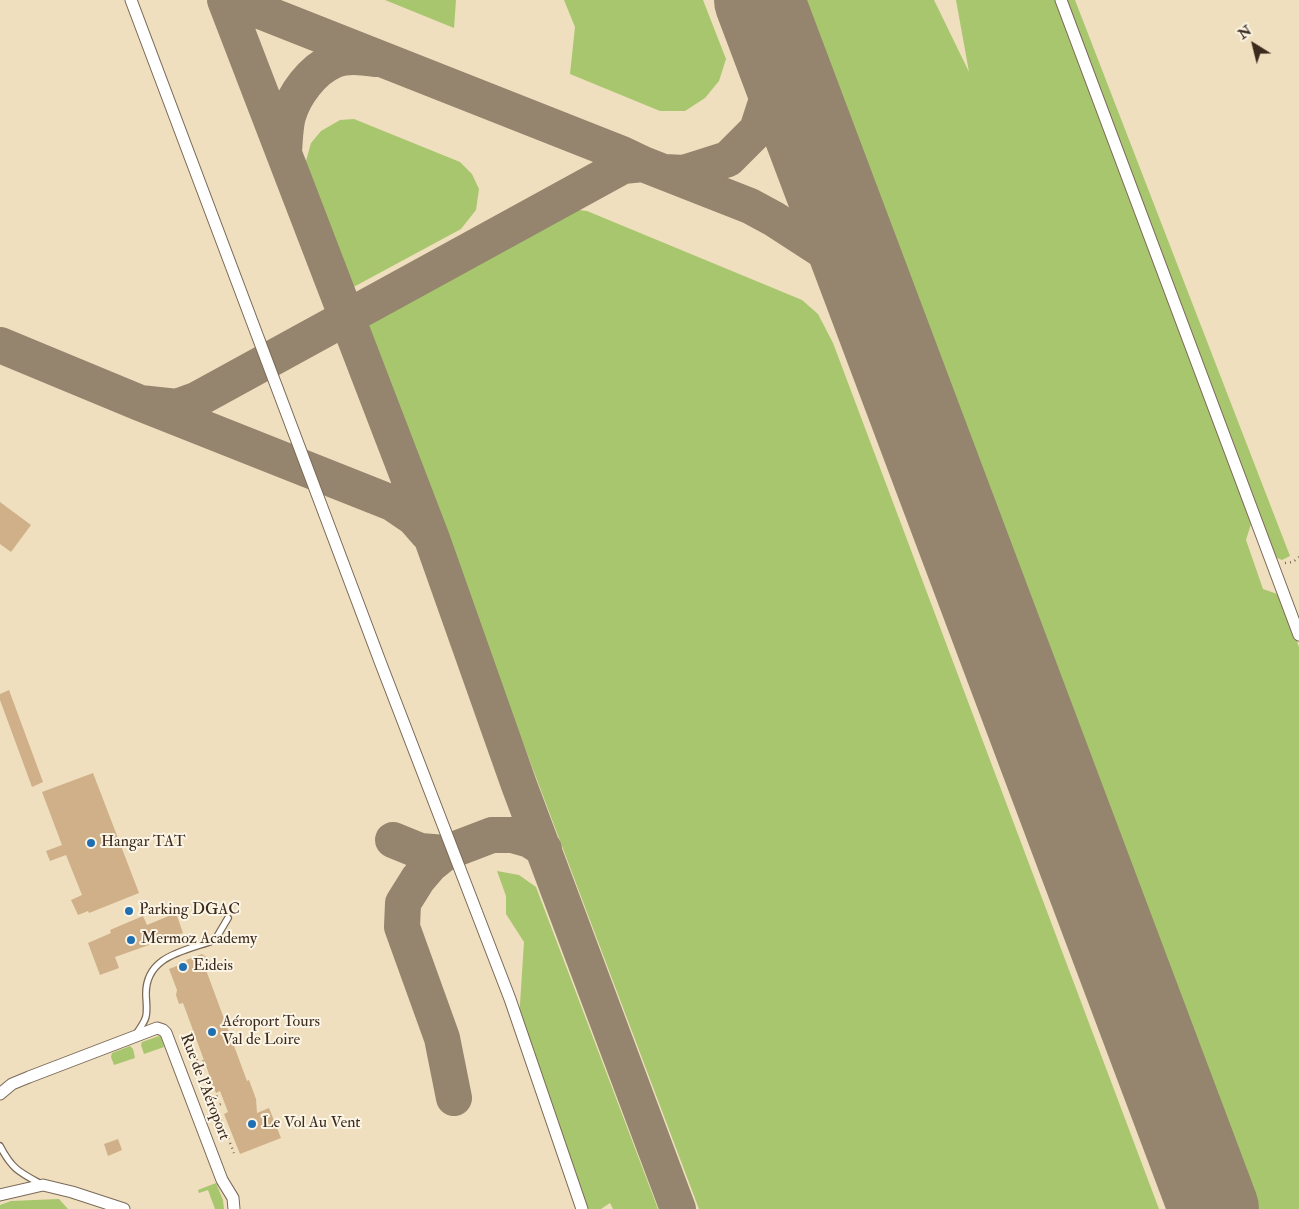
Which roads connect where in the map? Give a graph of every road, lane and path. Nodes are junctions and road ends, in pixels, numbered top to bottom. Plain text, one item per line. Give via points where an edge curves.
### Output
1 (132, 0) edge
2 (1061, 0) edge
3 (1299, 636) edge
4 (228, 918) dead end
5 (134, 1037) junction
6 (189, 1040) dead end
7 (204, 1061) dead end
8 (198, 1064) junction
9 (0, 1094) edge
10 (221, 1095) dead end
11 (212, 1098) junction
12 (224, 1103) dead end
13 (215, 1106) junction
14 (0, 1146) edge
15 (234, 1153) dead end
16 (43, 1185) junction
17 (0, 1194) edge
18 (124, 1209) edge
19 (234, 1209) edge
20 (582, 1209) edge

1 - 20 street via 510,999
2 - 3 street
4 - 5 lane via 215,940 168,957 150,972 146,989 147,1015
5 - 9 street, Rue de l'Aéroport via 28,1077
5 - 19 street, Rue de l'Aéroport via 157,1028 166,1033 222,1180 233,1198
6 - 8 path
7 - 8 path
8 - 11 path
10 - 11 path
11 - 13 path
12 - 13 path
13 - 15 path
14 - 16 lane via 19,1173
16 - 17 street
16 - 18 street

